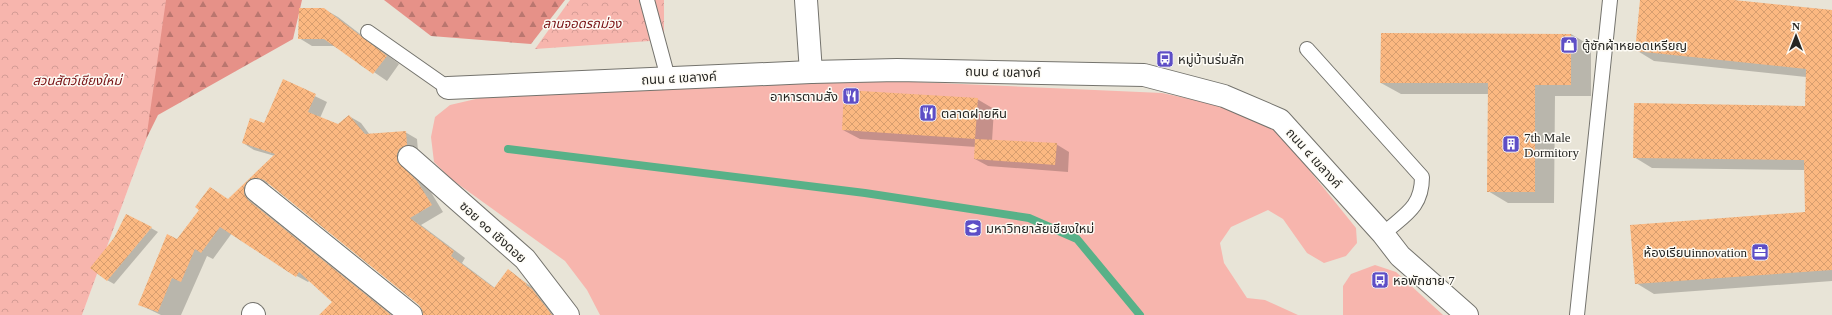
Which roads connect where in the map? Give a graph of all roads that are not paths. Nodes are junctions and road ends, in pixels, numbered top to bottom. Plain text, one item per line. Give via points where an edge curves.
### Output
1 (647, 0) edge
2 (806, 0) edge
3 (1610, 0) edge
4 (368, 32) dead end
5 (1307, 49) dead end
6 (811, 72) junction
7 (668, 78) junction
8 (448, 88) joint
9 (408, 157) dead end
10 (256, 190) dead end
11 (1383, 234) junction
12 (1580, 314) edge
13 (411, 315) edge
14 (568, 315) edge
15 (1467, 315) edge

1 - 7 lane
2 - 6 street
3 - 12 lane
4 - 8 lane
5 - 11 lane via 1422,177 1422,188 1415,206
6 - 7 street, ถนน ๔ เขลางค์
6 - 11 street, ถนน ๔ เขลางค์ via 897,70 1144,75 1224,96 1280,120
7 - 8 street, ถนน ๔ เขลางค์
9 - 14 street, ซอย ๑๐ เชิงดอย via 525,259
10 - 13 street
11 - 15 street, ถนน ๔ เขลางค์ via 1400,256

